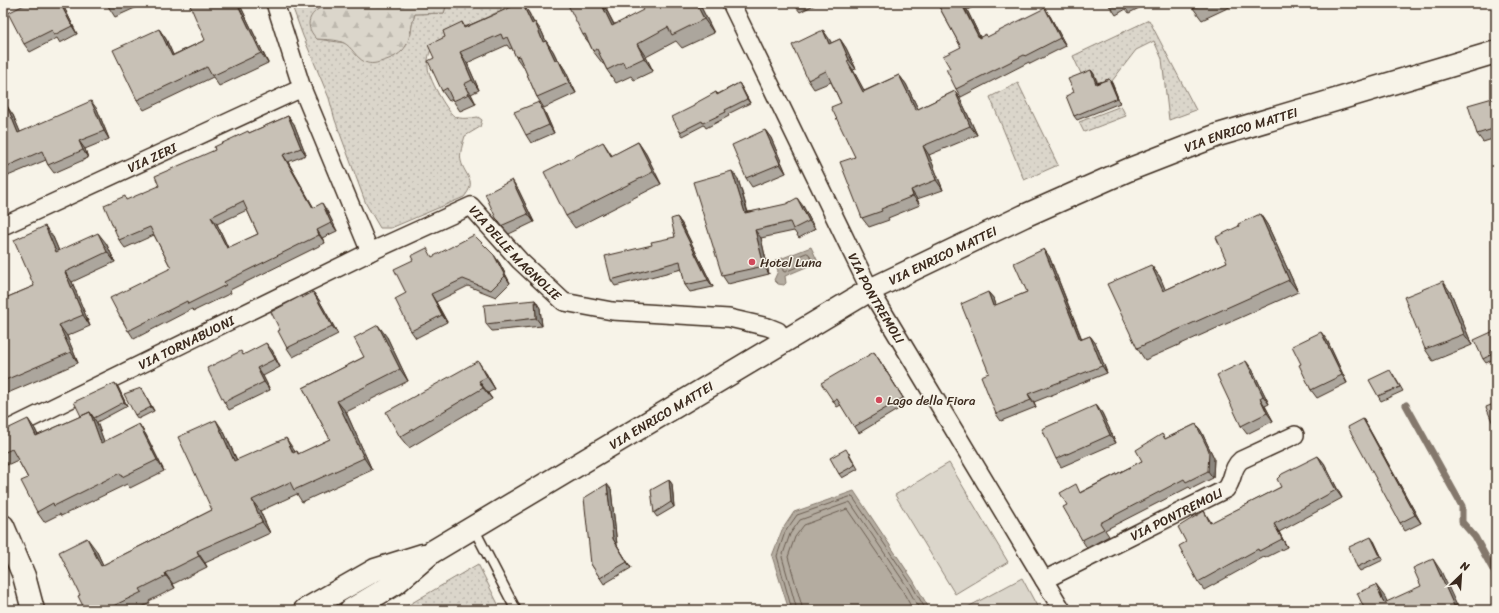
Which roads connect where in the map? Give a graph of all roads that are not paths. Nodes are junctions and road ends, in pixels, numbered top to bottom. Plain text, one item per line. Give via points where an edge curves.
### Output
1 (275, 3) edge
2 (731, 3) edge
3 (1496, 52) edge
4 (302, 88) junction
5 (3, 226) edge
6 (370, 252) junction
7 (870, 290) junction
8 (785, 340) junction
9 (3, 432) edge
10 (1295, 435) dead end
11 (3, 526) edge
12 (473, 527) junction
13 (432, 552) junction
14 (24, 576) junction
15 (1044, 580) junction
16 (33, 610) edge
17 (48, 610) edge
18 (305, 610) edge
19 (351, 610) edge
20 (516, 610) edge
21 (1062, 610) edge

1 - 4 street
2 - 7 street, VIA PONTREMOLI
3 - 7 main road, VIA ENRICO MATTEI via 1218,135 1080,191
4 - 5 street, VIA ZERI
4 - 6 street
6 - 8 street, VIA DELLE MAGNOLIE via 471,206 520,261 564,302 612,311 729,318 768,327 778,332
6 - 9 street, VIA TORNABUONI
7 - 8 main road, VIA ENRICO MATTEI
7 - 15 street, VIA PONTREMOLI
8 - 12 main road, VIA ENRICO MATTEI
10 - 15 street, VIA PONTREMOLI via 1236,463 1226,489
11 - 14 main road
12 - 13 main road, VIA ENRICO MATTEI
12 - 20 lane
13 - 18 main road, VIA ENRICO MATTEI via 375,570
13 - 19 main road, VIA ENRICO MATTEI via 396,583
14 - 16 main road
14 - 17 main road
15 - 21 street, VIA PONTREMOLI

